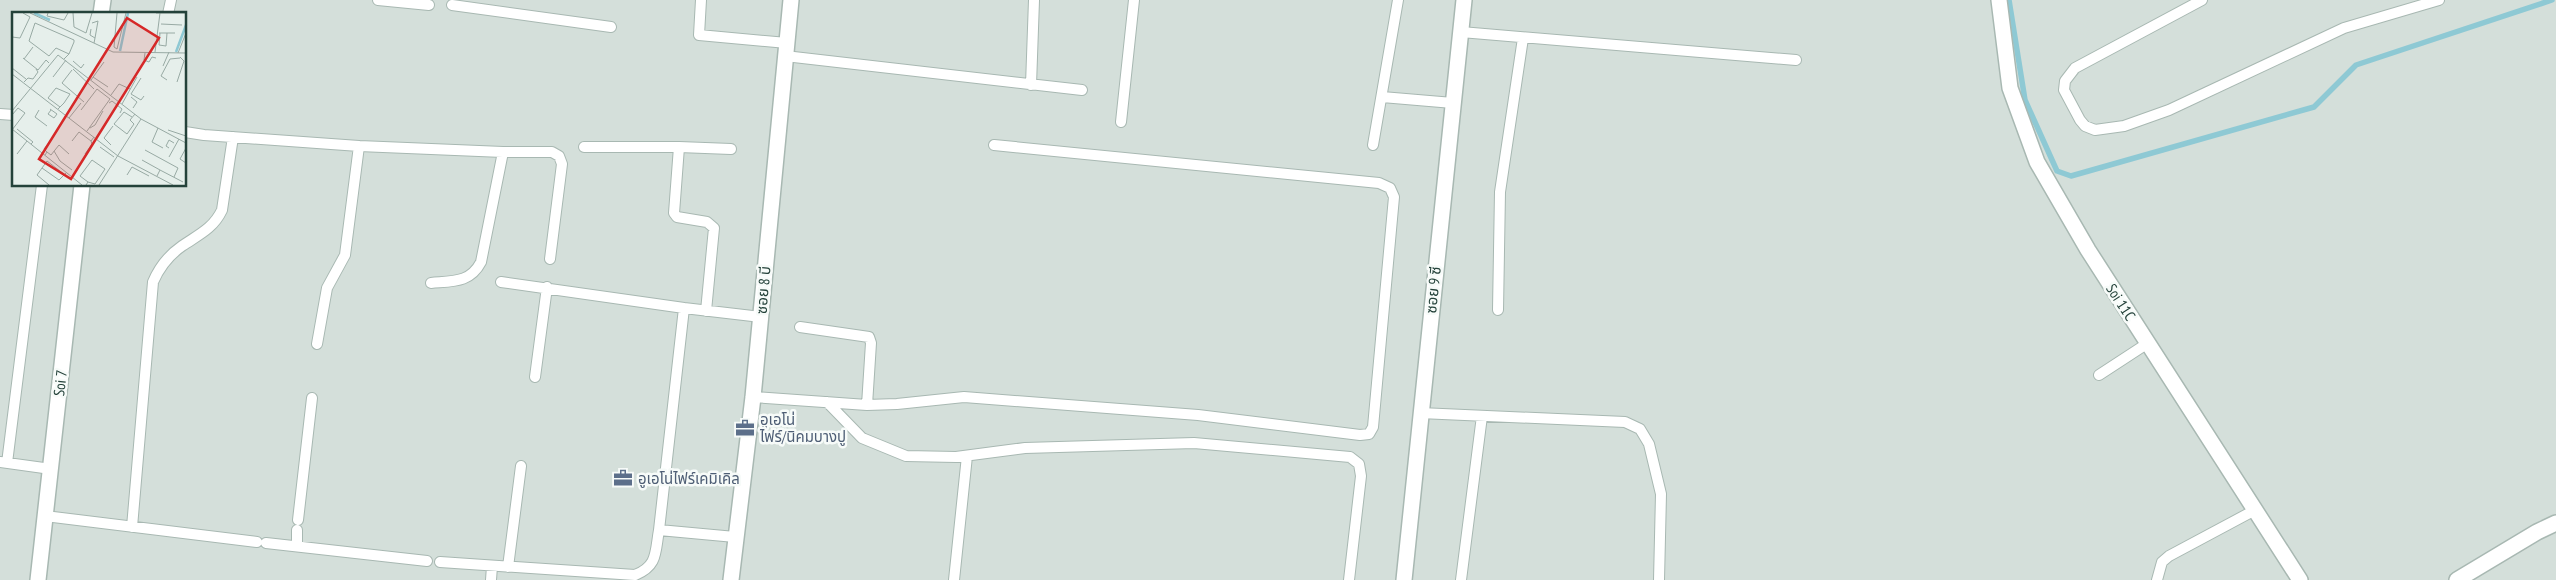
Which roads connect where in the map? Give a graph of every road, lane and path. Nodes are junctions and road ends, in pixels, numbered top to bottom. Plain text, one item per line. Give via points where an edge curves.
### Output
1 (378, 0) edge
2 (701, 0) edge
3 (791, 0) edge
4 (1034, 0) edge
5 (1134, 0) edge
6 (1398, 0) edge
7 (1464, 0) edge
8 (1999, 0) edge
9 (2202, 0) edge
10 (2439, 0) edge
11 (452, 4) dead end
12 (429, 5) dead end
13 (611, 27) dead end
14 (1461, 32) junction
15 (1523, 38) junction
16 (786, 49) junction
17 (1796, 60) dead end
18 (1031, 85) junction
19 (1082, 90) dead end
20 (1382, 96) junction
21 (1453, 103) junction
22 (1121, 122) dead end
23 (186, 132) edge
24 (233, 137) junction
25 (994, 145) dead end
26 (1373, 145) dead end
27 (359, 146) junction
28 (584, 147) dead end
29 (679, 148) junction
30 (731, 149) dead end
31 (503, 152) junction
32 (42, 186) edge
33 (82, 186) edge
34 (550, 259) dead end
35 (501, 282) dead end
36 (431, 283) dead end
37 (547, 287) junction
38 (684, 308) junction
39 (1498, 310) dead end
40 (706, 311) junction
41 (761, 317) junction
42 (800, 326) dead end
43 (2148, 343) junction
44 (316, 344) dead end
45 (2099, 376) dead end
46 (535, 378) dead end
47 (753, 397) junction
48 (312, 398) dead end
49 (828, 402) junction
50 (867, 405) junction
51 (1420, 413) junction
52 (1482, 416) junction
53 (967, 456) junction
54 (3, 462) edge
55 (521, 466) dead end
56 (51, 469) junction
57 (2255, 510) junction
58 (45, 516) junction
59 (2556, 523) edge
60 (132, 527) junction
61 (659, 530) junction
62 (735, 538) junction
63 (297, 546) junction
64 (427, 561) dead end
65 (440, 562) dead end
66 (492, 566) junction
67 (508, 566) junction
68 (38, 580) edge
69 (491, 580) edge
70 (731, 580) edge
71 (954, 580) edge
72 (1349, 580) edge
73 (1404, 580) edge
74 (1461, 580) edge
75 (1659, 580) edge
76 (2157, 580) edge
77 (2300, 580) edge
78 (2457, 580) edge

1 - 12 lane
2 - 16 lane via 696,35
3 - 16 street, ซอย 8 บี
4 - 18 lane
5 - 22 lane
6 - 20 lane
7 - 14 street, ซอย 9 ซี
8 - 43 street, Soi 11C via 2010,88 2037,162 2088,250
9 - 10 lane via 2075,68 2065,81 2064,90 2085,126 2095,130 2124,126 2169,110 2344,28
11 - 13 lane
14 - 15 lane
14 - 21 street, ซอย 9 ซี
15 - 17 lane
15 - 39 lane via 1500,192
16 - 18 lane
16 - 41 street, ซอย 8 บี
18 - 19 lane
20 - 21 lane
20 - 26 lane
21 - 51 street, ซอย 9 ซี
23 - 24 lane
24 - 27 lane
24 - 60 lane via 218,218 210,228 180,247 160,268 153,282
25 - 50 lane via 1379,184 1390,188 1394,197 1373,427 1369,434 1360,435 1198,415 964,398
27 - 31 lane
27 - 44 lane via 345,255 327,288
28 - 29 lane
29 - 30 lane
29 - 40 lane via 674,214 707,222 714,228
31 - 34 lane via 552,152 559,156 562,164
31 - 36 lane via 481,262 476,272 466,280
32 - 54 lane
33 - 56 street, Soi 7
35 - 37 lane
37 - 38 lane
37 - 46 lane
38 - 40 lane
38 - 61 lane
40 - 41 lane
41 - 47 street, ซอย 8 บี
42 - 50 lane via 869,337
43 - 45 lane
43 - 57 street, Soi 11C
47 - 49 lane
47 - 62 street, ซอย 8 บี
48 - 63 lane
49 - 50 lane
49 - 53 lane via 862,438 882,447 906,456
51 - 52 lane
51 - 73 street, ซอย 9 ซี
52 - 74 lane
52 - 75 lane via 1625,422 1640,429 1648,444 1661,494
53 - 71 lane
53 - 72 lane via 1026,448 1194,443 1350,457 1359,464 1361,476
54 - 56 lane
55 - 67 lane
56 - 58 street, Soi 7
57 - 76 lane via 2169,556 2162,562
57 - 77 street, Soi 11C
58 - 60 lane
58 - 68 street, Soi 7
59 - 78 street
60 - 63 lane
61 - 62 lane
61 - 67 lane via 653,563 634,575
62 - 70 street, ซอย 8 บี
63 - 64 lane
65 - 66 lane
66 - 67 lane
66 - 69 lane

